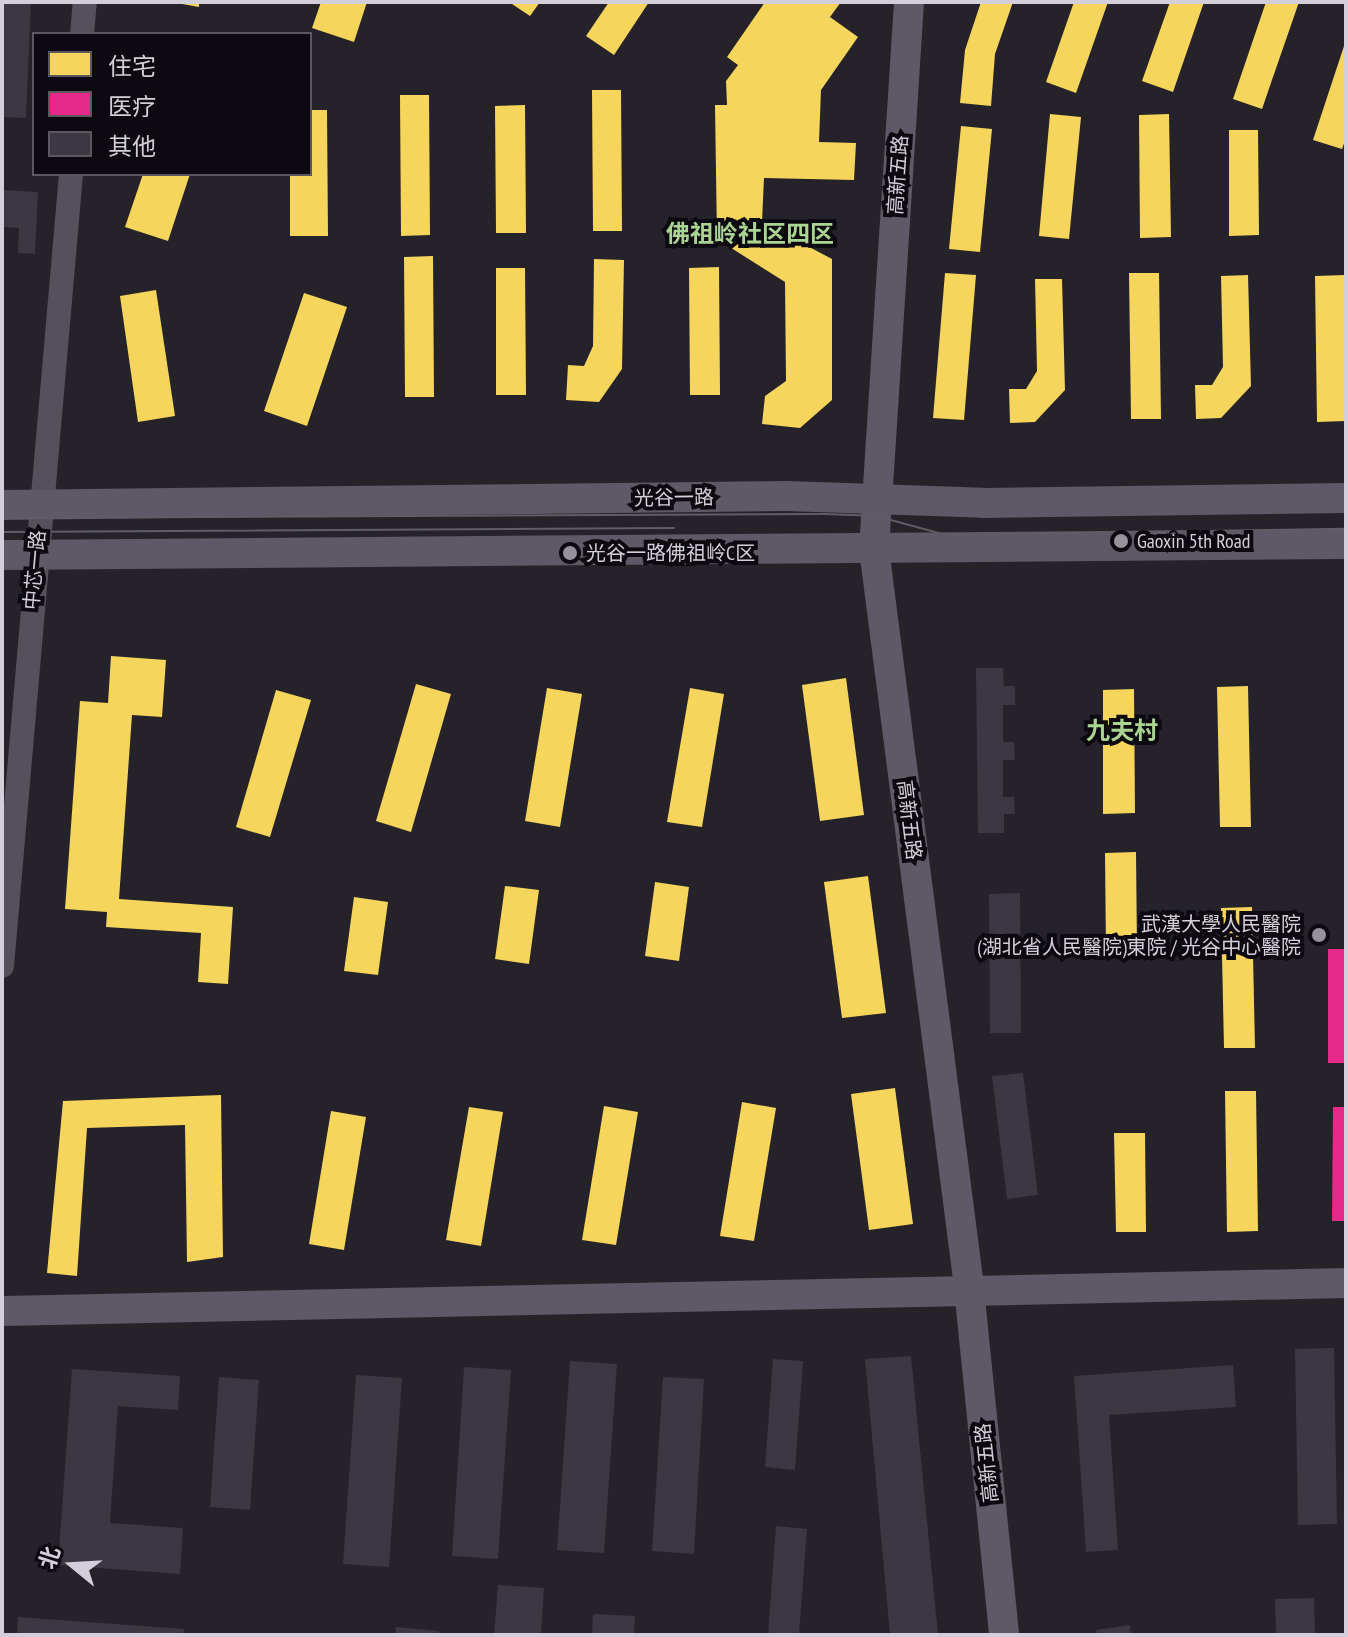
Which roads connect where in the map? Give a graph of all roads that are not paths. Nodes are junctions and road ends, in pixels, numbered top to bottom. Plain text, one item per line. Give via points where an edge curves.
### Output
1 (85, 2) edge
2 (909, 2) edge
3 (82, 32) edge
4 (71, 176) edge
5 (1346, 498) edge
6 (876, 500) junction
7 (2, 505) edge
8 (40, 505) junction
9 (1346, 544) edge
10 (874, 549) junction
11 (2, 555) edge
12 (39, 555) junction
13 (2, 966) edge
14 (1346, 1271) edge
15 (1346, 1283) edge
16 (968, 1285) junction
17 (2, 1298) edge
18 (2, 1311) edge
19 (1004, 1635) edge

1 - 3 street
2 - 6 main road, 高新五路
4 - 8 street, 中芯一路
5 - 6 main road, 光谷一路
6 - 8 main road, 光谷一路
6 - 10 main road, 高新五路
7 - 8 main road, 光谷一路
8 - 12 street, 中芯一路
9 - 10 main road
10 - 12 main road
10 - 16 main road, 高新五路
11 - 12 main road
12 - 13 street, 中芯一路 via 23,682
14 - 16 main road
15 - 16 main road
16 - 17 main road
16 - 18 main road
16 - 19 main road, 高新五路

